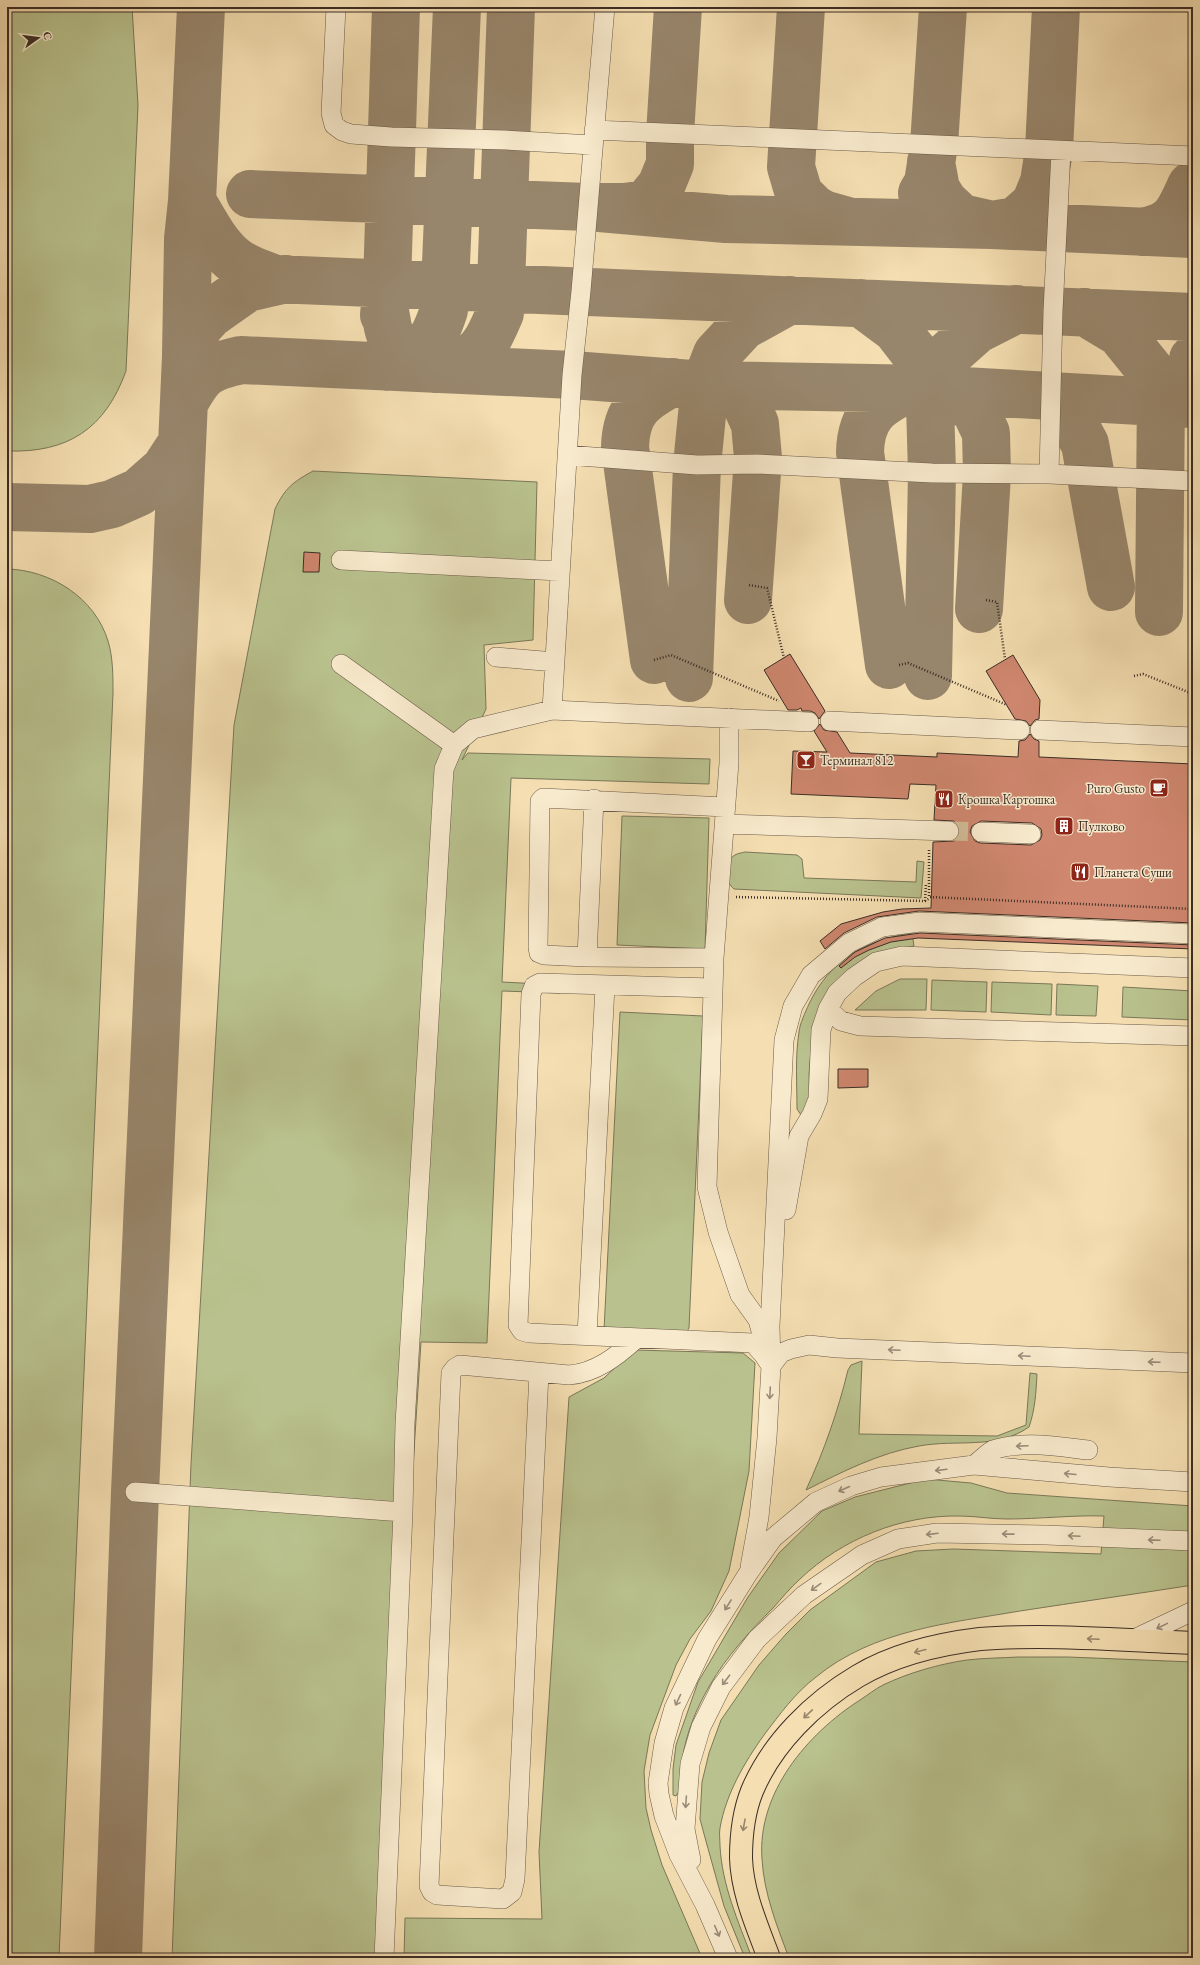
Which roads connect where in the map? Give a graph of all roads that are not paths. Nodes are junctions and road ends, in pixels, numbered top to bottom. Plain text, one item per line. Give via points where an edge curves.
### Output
1 (336, 7) edge
2 (605, 7) edge
3 (593, 138) junction
4 (1061, 150) junction
5 (1193, 156) edge
6 (567, 455) junction
7 (1049, 474) junction
8 (1193, 481) edge
9 (341, 560) dead end
10 (560, 571) junction
11 (496, 657) dead end
12 (555, 662) junction
13 (341, 664) dead end
14 (552, 710) junction
15 (729, 718) junction
16 (830, 721) dead end
17 (809, 722) dead end
18 (1020, 730) dead end
19 (1040, 730) dead end
20 (1193, 737) edge
21 (454, 745) junction
22 (594, 799) junction
23 (724, 815) junction
24 (949, 831) tunnel mouth
25 (981, 832) tunnel mouth
26 (1031, 834) dead end
27 (1193, 934) edge
28 (587, 957) junction
29 (714, 958) junction
30 (1193, 968) edge
31 (605, 986) junction
32 (712, 988) junction
33 (828, 1009) junction
34 (1193, 1036) edge
35 (587, 1335) junction
36 (636, 1339) junction
37 (1193, 1363) edge
38 (771, 1366) junction
39 (539, 1373) junction
40 (1088, 1450) dead end
41 (974, 1465) junction
42 (1193, 1482) edge
43 (135, 1492) dead end
44 (403, 1512) junction
45 (1193, 1541) edge
46 (749, 1572) junction
47 (1193, 1611) edge
48 (1132, 1640) junction
49 (1193, 1644) edge
50 (705, 1905) junction
51 (384, 1958) edge
52 (728, 1958) edge
53 (769, 1958) edge

1 - 3 street via 331,113 334,125 342,131 391,137 505,140
2 - 3 street
3 - 4 street
3 - 6 street
4 - 5 street
4 - 7 street via 1053,311
6 - 7 street via 696,465 757,464 932,473
6 - 10 street
7 - 8 street
9 - 10 street
10 - 12 street
11 - 12 street
12 - 14 street
13 - 21 street
14 - 15 street
14 - 21 street via 473,729
15 - 17 street
15 - 23 street via 729,763
16 - 18 street
19 - 20 street
21 - 44 street via 444,769 405,1416
22 - 23 street
22 - 28 street
22 - 28 street via 549,797 540,801 539,953
23 - 24 street
23 - 29 street
25 - 26 street
27 - 38 street via 920,922 882,927 849,943 811,975 794,1006 784,1040 770,1326
28 - 29 street
29 - 32 street
30 - 33 street via 902,956 876,962 854,977 837,993
31 - 32 street
31 - 35 street
31 - 35 street via 540,983 534,986 531,994 518,1325 522,1331 529,1333
32 - 38 street via 707,1187 718,1232 740,1295 758,1320
33 - 34 street via 841,1021 860,1026
33 - 38 street via 820,1030 818,1099 799,1136 782,1237
35 - 36 street
36 - 38 street via 753,1343
36 - 39 street via 623,1351 583,1374
37 -> 38 street via 809,1345 781,1353
38 -> 46 street via 759,1517
39 - 39 street via 460,1365 451,1373 429,1886 437,1895 503,1899 512,1892 516,1880
40 -> 41 street via 1037,1445 1007,1447 992,1451
42 -> 41 street
41 -> 46 street via 881,1477 851,1486 816,1502 773,1538
43 - 44 street
44 - 51 street
45 -> 50 street via 937,1533 898,1539 862,1555 804,1595 757,1639 721,1687 701,1727 690,1764 685,1829
46 -> 50 street via 707,1639 674,1708 664,1743 658,1783 664,1816 679,1855
47 -> 48 street
48 - 49 main road
48 -> 53 main road via 1002,1637 932,1647 890,1661 858,1676 816,1706 778,1748 752,1791 746,1814 741,1858 744,1880 753,1916
50 -> 52 street

